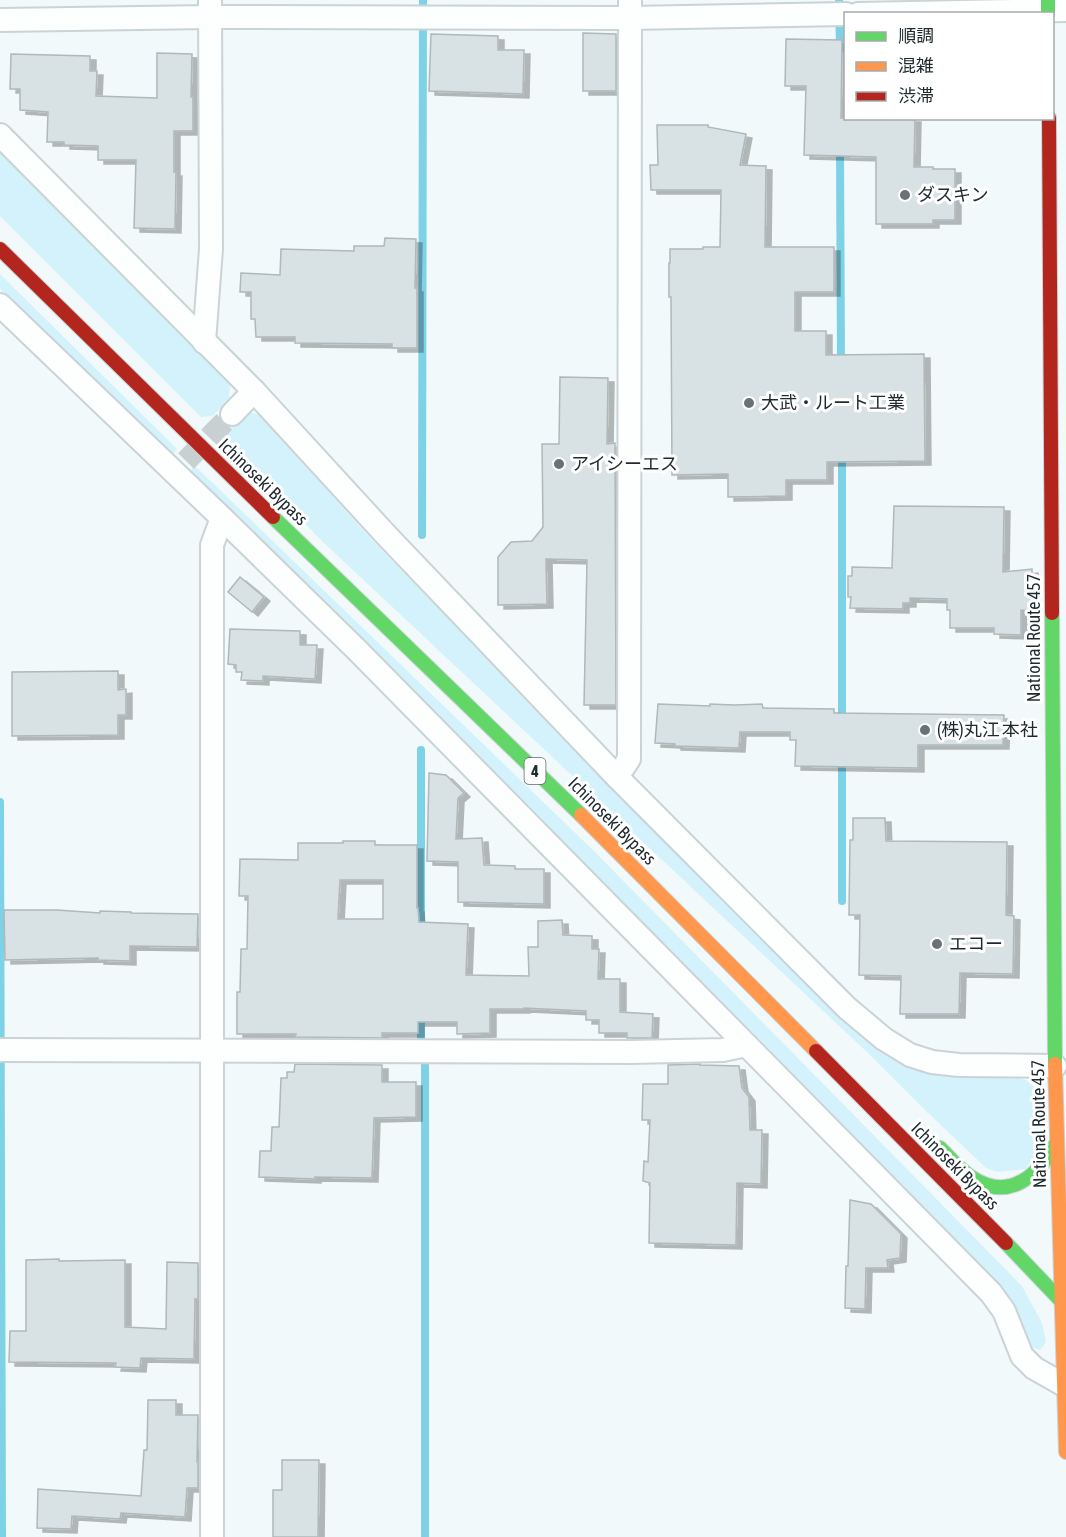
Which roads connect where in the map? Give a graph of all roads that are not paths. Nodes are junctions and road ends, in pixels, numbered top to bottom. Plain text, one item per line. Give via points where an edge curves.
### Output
1 (1053, 8) edge
2 (210, 9) edge
3 (630, 9) edge
4 (923, 12) edge
5 (844, 14) edge
6 (0, 20) edge
7 (1049, 120) edge
8 (0, 135) edge
9 (0, 249) edge
10 (0, 305) edge
11 (204, 342) junction
12 (254, 391) junction
13 (232, 414) tunnel mouth
14 (222, 518) junction
15 (617, 777) junction
16 (608, 841) junction
17 (716, 932) dead end
18 (746, 1046) junction
19 (211, 1049) junction
20 (0, 1050) edge
21 (1055, 1066) junction
22 (930, 1139) dead end
23 (1057, 1142) junction
24 (1063, 1245) edge
25 (1065, 1304) edge
26 (1064, 1385) junction
27 (1066, 1452) edge
28 (212, 1537) edge

1 - 4 street
2 - 3 street
2 - 6 street
2 - 11 street via 211,249
3 - 5 street
3 - 15 street via 629,759
7 - 21 highway, National Route 457
8 - 11 street
9 - 16 highway, Ichinoseki Bypass / 4
10 - 14 street via 180,467
11 - 12 street
12 - 13 street
12 - 15 street
14 - 18 street
14 - 19 street via 212,545
15 - 21 street via 839,1000 884,1039 910,1055 932,1062
16 - 17 highway
16 - 25 highway, Ichinoseki Bypass / 4
18 - 19 street via 630,1052
18 - 26 street via 991,1293 1004,1311 1022,1356 1034,1368
19 - 20 street
19 - 28 street
21 - 23 highway, National Route 457
22 - 23 highway via 965,1172 983,1183 1003,1187 1031,1177
23 - 24 highway, National Route 457
24 - 25 highway, National Route 457
25 - 26 highway, National Route 457
26 - 27 highway, National Route 457

